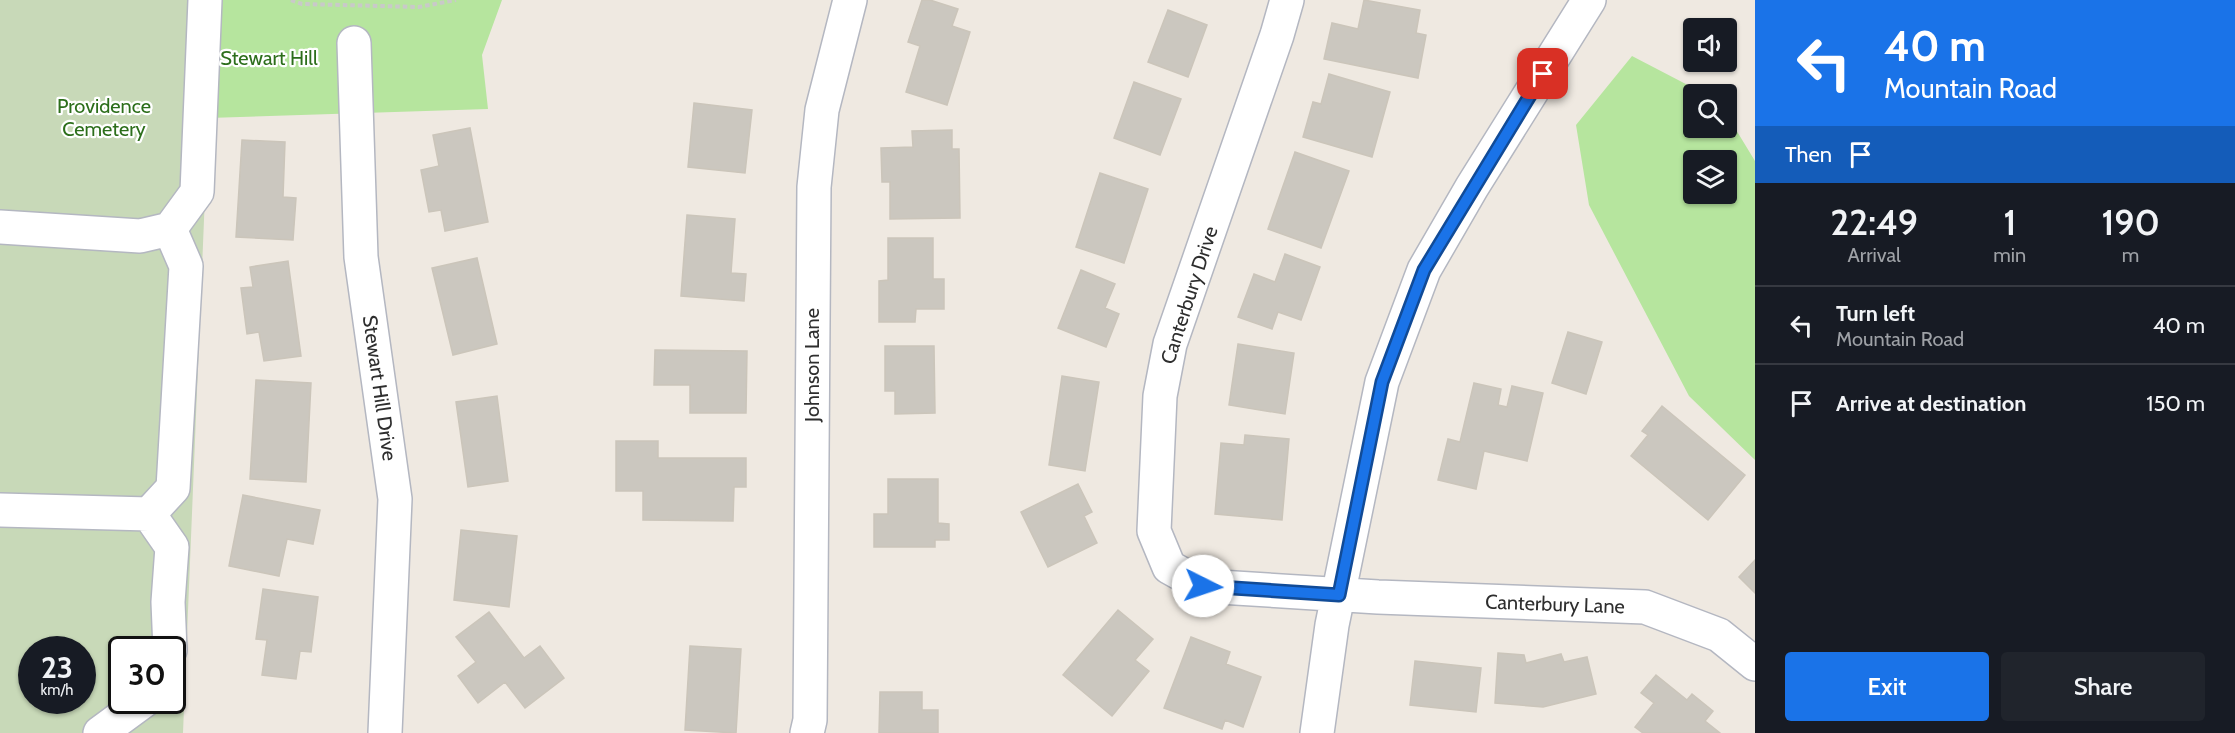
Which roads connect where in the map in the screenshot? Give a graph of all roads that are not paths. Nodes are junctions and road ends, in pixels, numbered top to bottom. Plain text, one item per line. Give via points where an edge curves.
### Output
1 (205, 0) edge
2 (850, 0) edge
3 (1287, 0) edge
4 (1589, 0) edge
5 (354, 44) dead end
6 (0, 227) edge
7 (170, 230) junction
8 (0, 510) edge
9 (149, 514) junction
10 (1339, 595) junction
11 (170, 636) edge
12 (1755, 664) edge
13 (126, 714) edge
14 (100, 733) edge
15 (385, 733) edge
16 (807, 733) edge
17 (1317, 733) edge

1 - 7 street via 197,192
2 - 16 street, Johnson Lane via 822,110 814,187
3 - 10 street, Canterbury Drive via 1170,344 1160,396 1154,531 1169,567 1203,586
4 - 10 street via 1424,270 1382,382
5 - 15 street, Stewart Hill Drive via 361,257 395,499
6 - 7 street via 140,236
7 - 9 street via 186,266 173,488
8 - 9 street
9 - 11 street via 172,547
10 - 12 street, Canterbury Lane via 1646,607 1719,635
10 - 17 street
13 - 14 street

